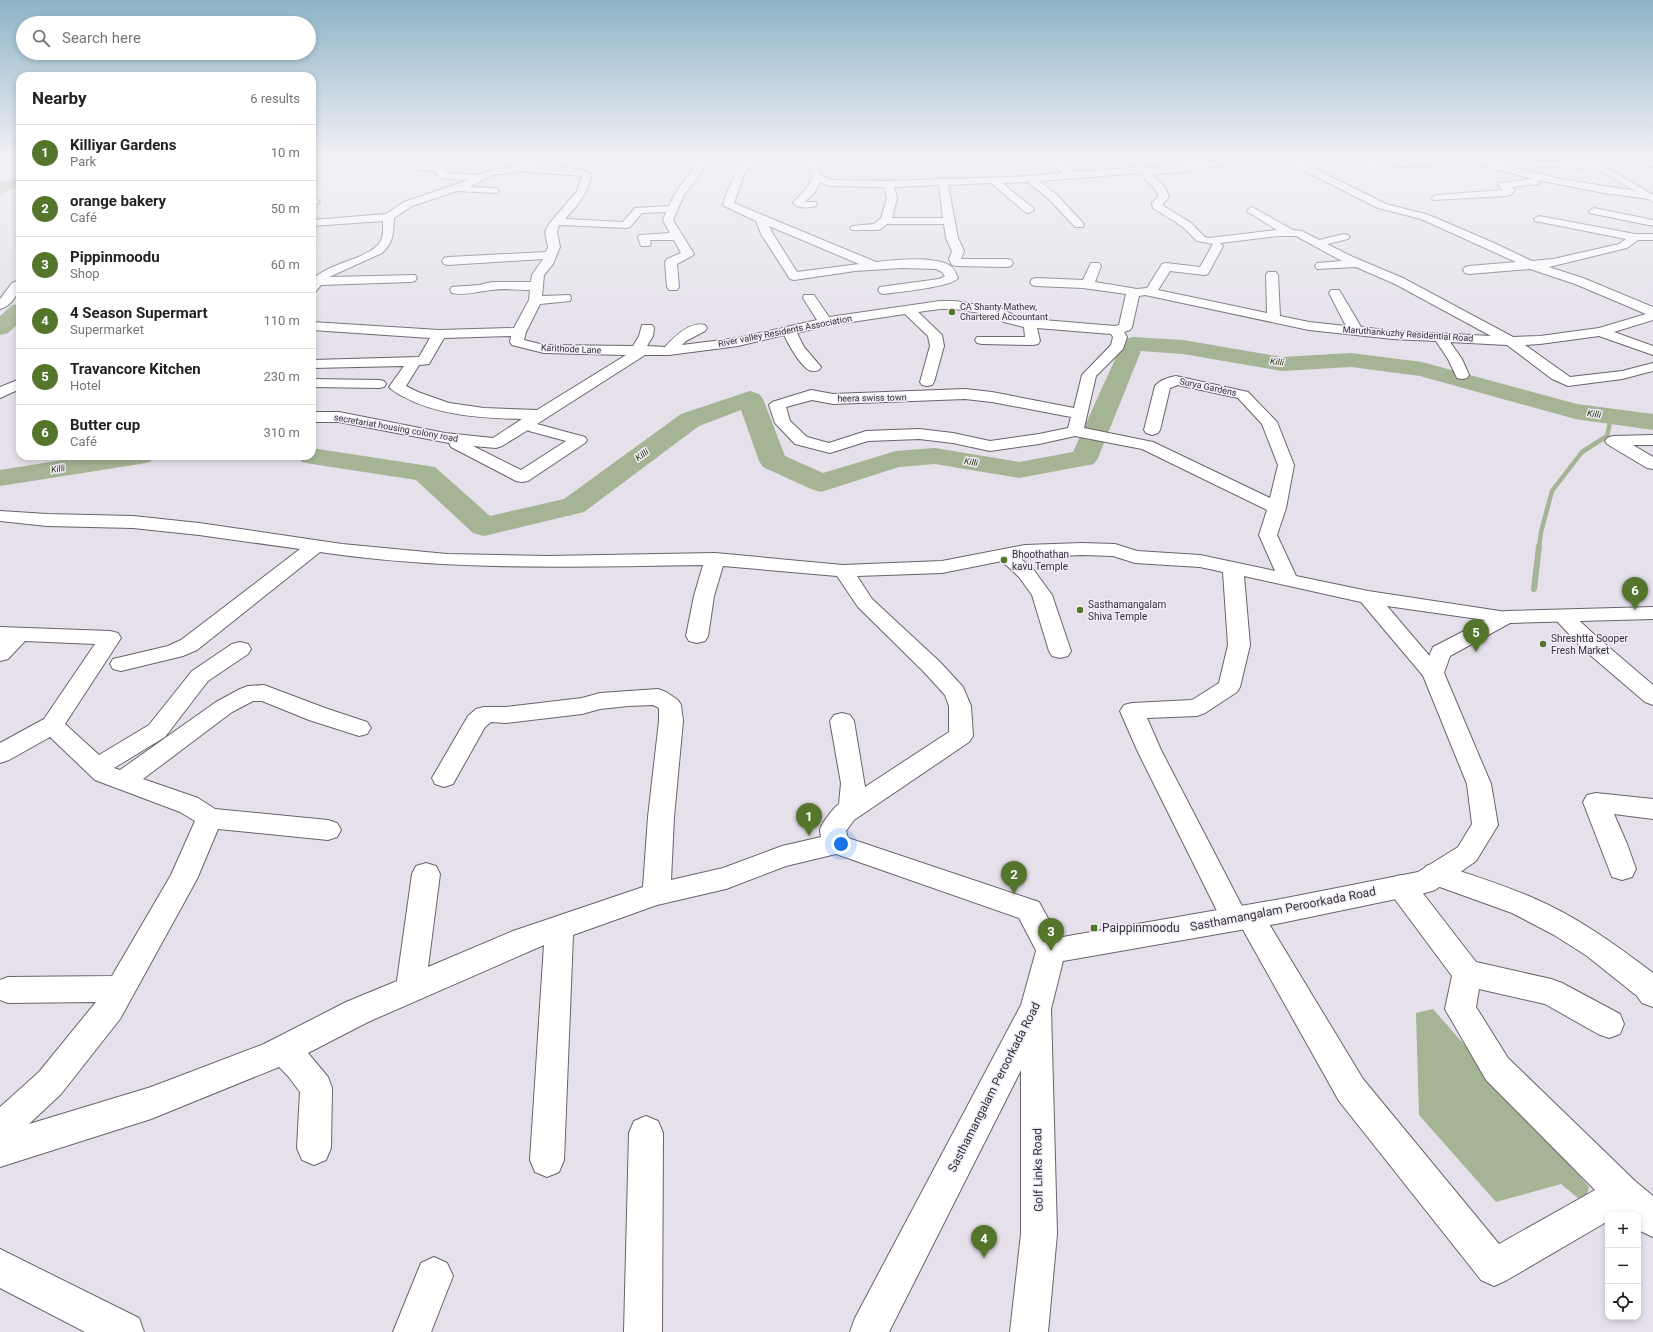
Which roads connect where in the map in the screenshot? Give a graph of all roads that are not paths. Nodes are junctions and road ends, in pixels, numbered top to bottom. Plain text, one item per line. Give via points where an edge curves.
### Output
1 (390, 222) edge
2 (557, 222) edge
3 (561, 222) edge
4 (628, 222) edge
5 (669, 222) edge
6 (763, 222) edge
7 (770, 222) edge
8 (883, 222) edge
9 (949, 222) edge
10 (1077, 222) edge
11 (1183, 222) edge
12 (1272, 222) edge
13 (1437, 222) edge
14 (1555, 222) edge
15 (1605, 223) dead end
16 (1080, 225) dead end
17 (1472, 225) dead end
18 (856, 228) dead end
19 (1452, 228) junction
20 (1590, 229) junction
21 (1289, 232) junction
22 (1653, 234) edge
23 (678, 236) junction
24 (1344, 237) dead end
25 (1635, 237) junction
26 (1653, 237) edge
27 (1578, 239) dead end
28 (645, 244) dead end
29 (1321, 244) junction
30 (1217, 246) dead end
31 (550, 255) junction
32 (324, 261) dead end
33 (448, 261) dead end
34 (355, 262) junction
35 (1007, 263) dead end
36 (1358, 264) junction
37 (875, 265) junction
38 (1531, 265) junction
39 (1095, 266) dead end
40 (1321, 266) dead end
41 (1469, 270) dead end
42 (1272, 275) dead end
43 (411, 278) dead end
44 (1036, 282) dead end
45 (316, 284) edge
46 (1087, 284) junction
47 (316, 285) edge
48 (537, 286) junction
49 (16, 287) edge
50 (673, 287) dead end
51 (456, 290) dead end
52 (884, 290) dead end
53 (1142, 292) junction
54 (1335, 292) dead end
55 (566, 298) dead end
56 (809, 298) dead end
57 (535, 300) junction
58 (0, 305) edge
59 (908, 311) junction
60 (1653, 312) edge
61 (1653, 316) edge
62 (1274, 319) junction
63 (1474, 321) junction
64 (825, 322) junction
65 (1448, 322) dead end
66 (1030, 324) junction
67 (316, 326) edge
68 (647, 328) dead end
69 (700, 328) dead end
70 (1116, 330) junction
71 (1356, 331) junction
72 (519, 332) junction
73 (789, 332) junction
74 (1600, 332) junction
75 (438, 334) junction
76 (1440, 338) junction
77 (982, 340) dead end
78 (1512, 341) junction
79 (639, 351) junction
80 (669, 351) junction
81 (1653, 351) edge
82 (415, 362) junction
83 (316, 364) edge
84 (814, 367) dead end
85 (1653, 367) edge
86 (1462, 375) dead end
87 (927, 382) dead end
88 (316, 383) edge
89 (378, 384) dead end
90 (16, 385) edge
91 (0, 394) edge
92 (16, 396) edge
93 (1080, 414) junction
94 (316, 417) edge
95 (536, 422) junction
96 (1152, 430) dead end
97 (1075, 431) junction
98 (445, 438) junction
99 (1653, 440) edge
100 (1653, 464) edge
101 (1277, 508) junction
102 (0, 516) edge
103 (316, 546) junction
104 (1006, 555) junction
105 (715, 559) junction
106 (1233, 569) junction
107 (843, 572) junction
108 (1289, 581) junction
109 (1368, 597) junction
110 (1653, 613) edge
111 (1563, 616) junction
112 (1506, 617) junction
113 (10, 634) edge
114 (697, 636) dead end
115 (240, 649) dead end
116 (1060, 651) dead end
117 (0, 654) edge
118 (121, 664) dead end
119 (1433, 673) junction
120 (1653, 697) edge
121 (842, 721) dead end
122 (52, 725) junction
123 (359, 728) dead end
124 (0, 754) edge
125 (97, 768) junction
126 (444, 778) dead end
127 (123, 781) junction
128 (852, 808) junction
129 (1653, 809) edge
130 (209, 818) junction
131 (328, 830) dead end
132 (836, 844) junction
133 (1622, 869) dead end
134 (426, 874) dead end
135 (1436, 874) junction
136 (1401, 886) junction
137 (656, 894) junction
138 (1242, 918) junction
139 (559, 928) junction
140 (1051, 951) junction
141 (1467, 973) junction
142 (411, 988) junction
143 (121, 989) junction
144 (8, 990) dead end
145 (1653, 994) edge
146 (1036, 1008) junction
147 (1609, 1024) dead end
148 (283, 1050) junction
149 (0, 1129) edge
150 (646, 1133) dead end
151 (314, 1148) dead end
152 (0, 1150) edge
153 (547, 1160) dead end
154 (1623, 1193) junction
155 (1653, 1219) edge
156 (0, 1268) edge
157 (434, 1276) dead end
158 (125, 1332) edge
159 (412, 1332) edge
160 (643, 1332) edge
161 (869, 1332) edge
162 (1029, 1332) edge

1 - 34 street via 384,245 371,255
2 - 31 street via 551,232 554,247
3 - 4 street via 626,225
5 - 23 street
6 - 37 street via 767,234 794,276
7 - 37 street
8 - 18 street via 877,227
9 - 35 street via 958,251 956,262
10 - 16 street
11 - 21 street via 1205,241
12 - 21 street
13 - 19 street
14 - 20 street
15 - 22 street via 1646,230
17 - 19 street
19 - 38 street
20 - 25 street
20 - 27 street
21 - 29 street via 1298,233
23 - 28 street via 644,237
23 - 50 street via 688,254 671,262
24 - 29 street
25 - 26 street
25 - 38 street via 1623,246 1594,254
29 - 36 street
30 - 53 street via 1204,271 1166,267
31 - 33 street
31 - 48 street via 547,264 538,275
32 - 34 street
34 - 45 street via 326,274
36 - 40 street
36 - 63 street via 1399,281
37 - 52 street via 932,265 944,268 950,272 952,278 941,282
38 - 41 street
38 - 60 street via 1592,286
39 - 46 street
42 - 62 street
43 - 47 street
44 - 46 street, Maruthankuzhy Residential Road
46 - 53 street, Maruthankuzhy Residential Road
48 - 51 street via 492,286
48 - 57 street
49 - 58 street
53 - 62 street, Maruthankuzhy Residential Road
53 - 70 street via 1132,293 1125,327
54 - 71 street
55 - 57 street
56 - 64 street
57 - 72 street
59 - 64 street, River valley Residents Association
59 - 66 street, River valley Residents Association via 954,305 1002,313 1009,319
59 - 87 street via 934,335 937,346
61 - 74 street, Maruthankuzhy Residential Road
62 - 71 street, Maruthankuzhy Residential Road
63 - 65 street
63 - 78 street
64 - 73 street, River valley Residents Association
66 - 70 street, River valley Residents Association via 1046,319
66 - 77 street via 1033,341
67 - 75 street
68 - 79 street
69 - 80 street via 681,338
70 - 93 street via 1120,337 1118,346 1089,375
71 - 76 street, Maruthankuzhy Residential Road
72 - 75 street
72 - 79 street, Karithode Lane via 516,342 544,349
73 - 80 street, River valley Residents Association via 697,351
73 - 84 street via 798,349
74 - 78 street, Maruthankuzhy Residential Road
74 - 81 street
75 - 82 street via 424,361
76 - 78 street, Maruthankuzhy Residential Road
76 - 86 street via 1455,359
78 - 85 street via 1568,382 1622,375
79 - 80 street, River valley Residents Association
79 - 95 street, secretariat housing colony road
82 - 83 street
82 - 95 street via 397,387 412,396 473,411
88 - 89 street
90 - 91 street
91 - 92 street
93 - 97 street
93 - 97 street, heera swiss town via 965,394 833,399 811,395 777,404 783,423 801,441 830,448 866,436 919,434 990,446
94 - 98 street, secretariat housing colony road via 339,417
95 - 98 street, secretariat housing colony road via 496,443
95 - 98 street via 579,440 522,477
96 - 101 street, Surya Gardens via 1163,386 1176,380 1242,395 1269,422 1286,466
97 - 101 street via 1147,445
99 - 100 street via 1613,441
101 - 108 street, Surya Gardens via 1268,535
102 - 103 street via 134,522
103 - 105 street via 447,560 548,562
103 - 118 street via 189,645 175,651
104 - 106 street via 1032,550 1115,550 1135,557 1200,561
104 - 107 street via 942,568
104 - 116 street via 1026,573 1042,595
105 - 107 street
105 - 114 street via 704,596
106 - 108 street
106 - 138 street via 1238,645 1229,687 1196,708 1132,711 1149,750
107 - 128 street via 865,603 955,692 960,706 960,736
108 - 109 street
109 - 112 street
109 - 119 street, Sasthamangalam Peroorkada Road
110 - 111 street
111 - 112 street
111 - 120 street via 1590,643
112 - 119 street via 1441,652
113 - 117 street
113 - 122 street via 110,638
115 - 125 street via 200,676 157,731
119 - 135 street, Sasthamangalam Peroorkada Road via 1479,784 1485,825 1467,854
121 - 128 street via 853,783
122 - 124 street
122 - 125 street
123 - 127 street via 264,693 248,694 224,707
125 - 127 street via 104,774
126 - 137 street via 476,722 484,715 506,715 582,706 600,701 658,697 670,706 671,721
127 - 130 street via 189,805
128 - 132 street via 845,813 834,830
129 - 133 street via 1596,802
130 - 131 street
130 - 143 street via 182,879
132 - 137 street via 782,856 726,878
132 - 140 street via 1029,910
134 - 142 street
135 - 136 street, Sasthamangalam Peroorkada Road via 1425,882
135 - 145 street via 1522,905 1564,928 1597,947 1648,987
136 - 138 street, Sasthamangalam Peroorkada Road
136 - 141 street
137 - 139 street
138 - 140 street, Sasthamangalam Peroorkada Road
138 - 154 street via 1351,1090 1494,1267
139 - 142 street via 523,940
139 - 153 street
140 - 146 street, Sasthamangalam Peroorkada Road
141 - 147 street via 1551,992
141 - 154 street via 1460,1009 1497,1069
142 - 148 street via 356,1012
143 - 144 street
143 - 149 street via 109,1009 50,1083
146 - 161 street, Sasthamangalam Peroorkada Road
146 - 162 street, Golf Links Road via 1039,1234
148 - 151 street via 299,1065 316,1088
148 - 152 street via 151,1103
150 - 160 street
154 - 155 street
156 - 158 street
157 - 159 street

